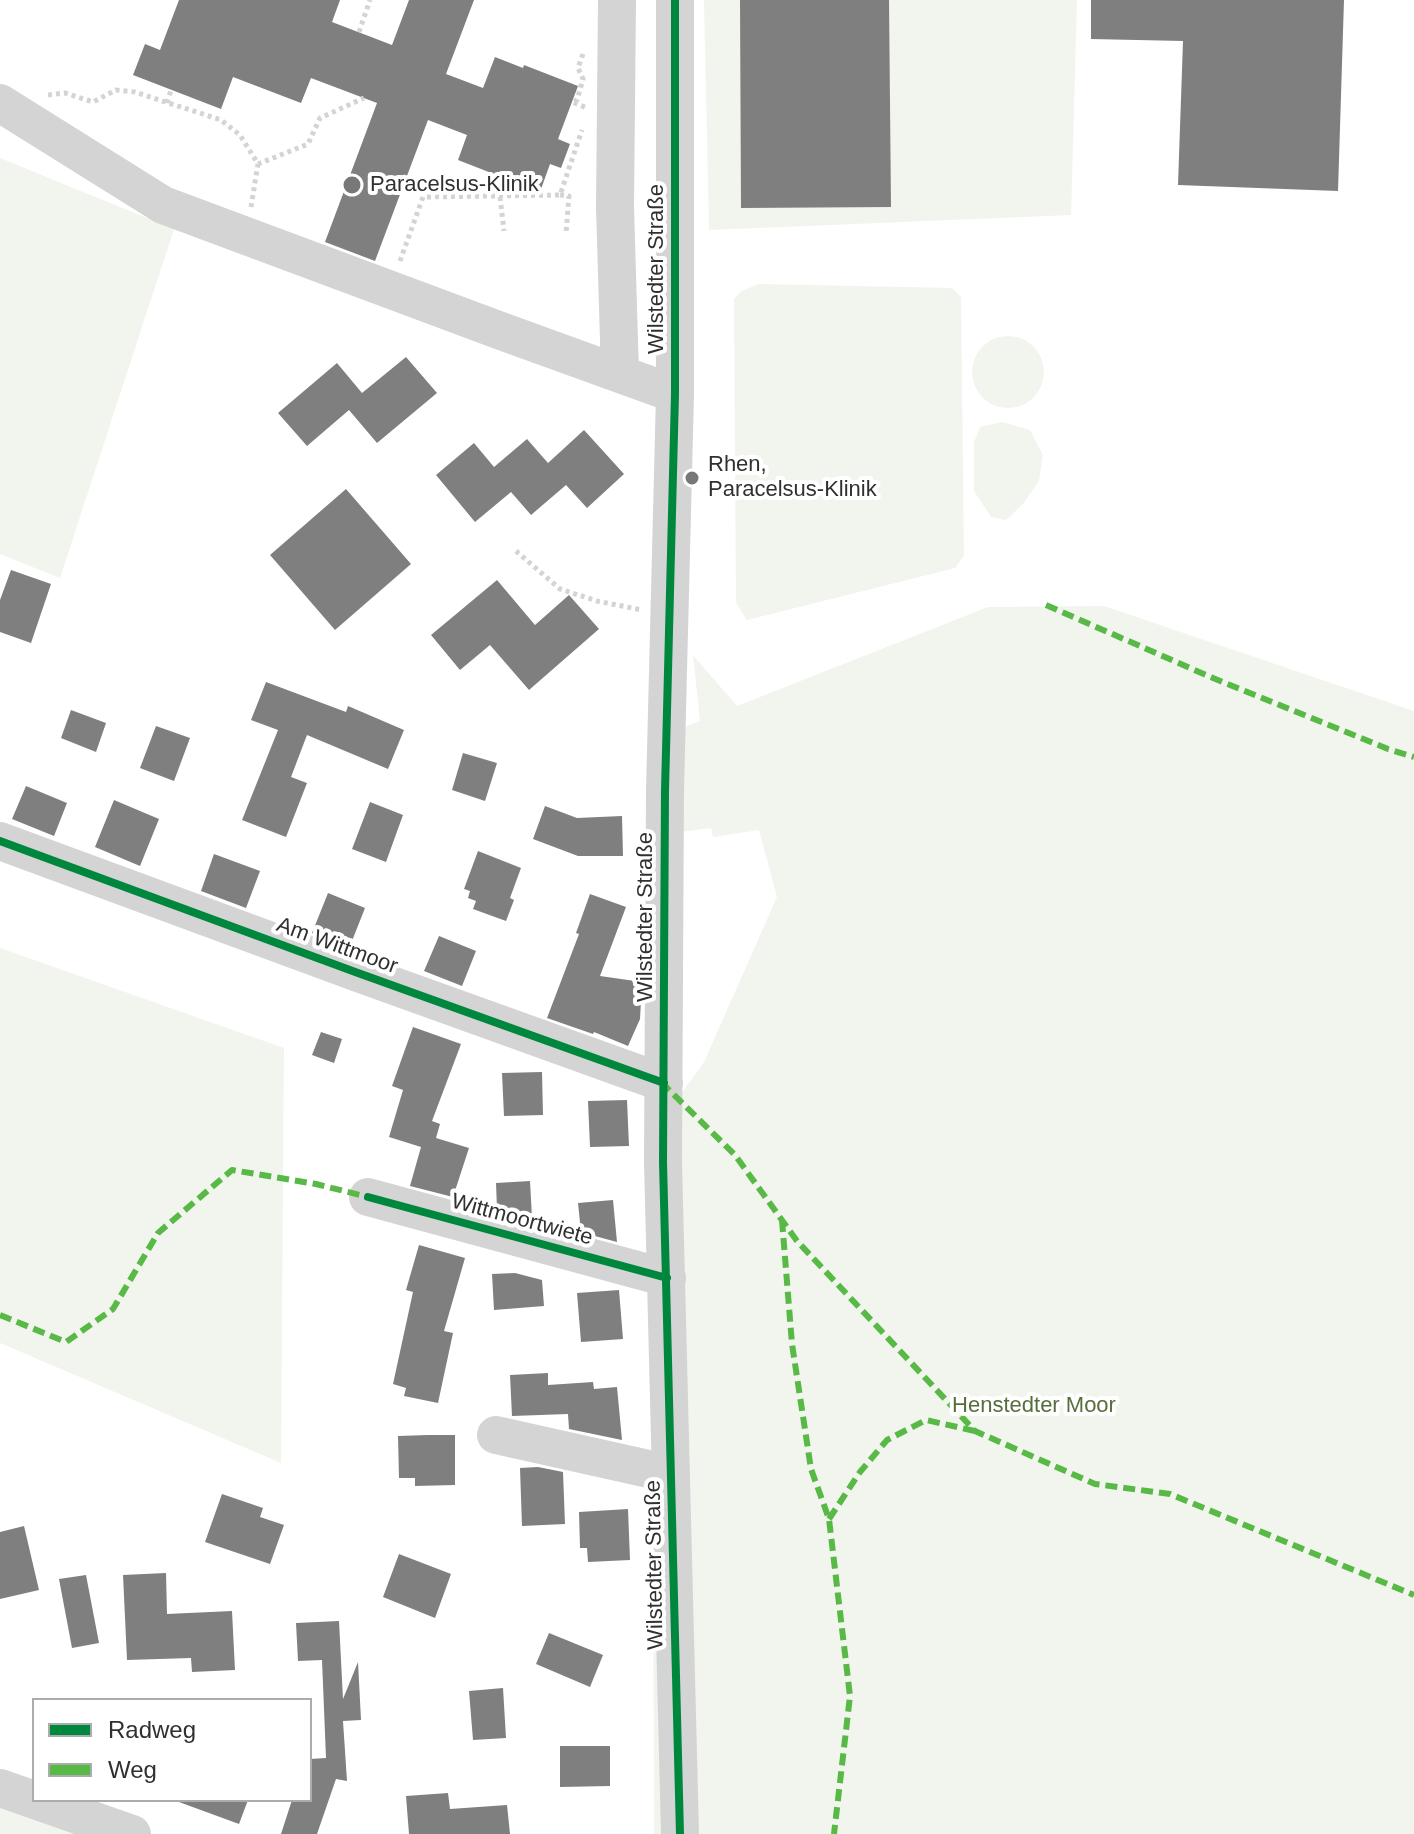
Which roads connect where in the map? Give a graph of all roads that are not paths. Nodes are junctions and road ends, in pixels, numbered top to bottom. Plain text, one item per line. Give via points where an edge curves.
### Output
1 (617, 0) edge
2 (673, 1) edge
3 (18, 100) edge
4 (620, 374) junction
5 (675, 394) junction
6 (0, 841) edge
7 (664, 1083) junction
8 (368, 1197) dead end
9 (667, 1278) junction
10 (496, 1435) dead end
11 (671, 1474) junction
12 (0, 1788) edge
13 (32, 1799) edge
14 (40, 1802) edge
15 (132, 1834) edge
16 (680, 1834) edge

1 - 4 street via 602,113 615,207
2 - 5 street, Wilstedter Straße
3 - 4 street via 163,205
4 - 5 street
5 - 7 street, Wilstedter Straße
6 - 7 street, Am Wittmoor
7 - 9 street, Wilstedter Straße
8 - 9 street, Wittmoortwiete
9 - 11 street, Wilstedter Straße
10 - 11 street
11 - 16 street, Wilstedter Straße
12 - 13 street
14 - 15 street

